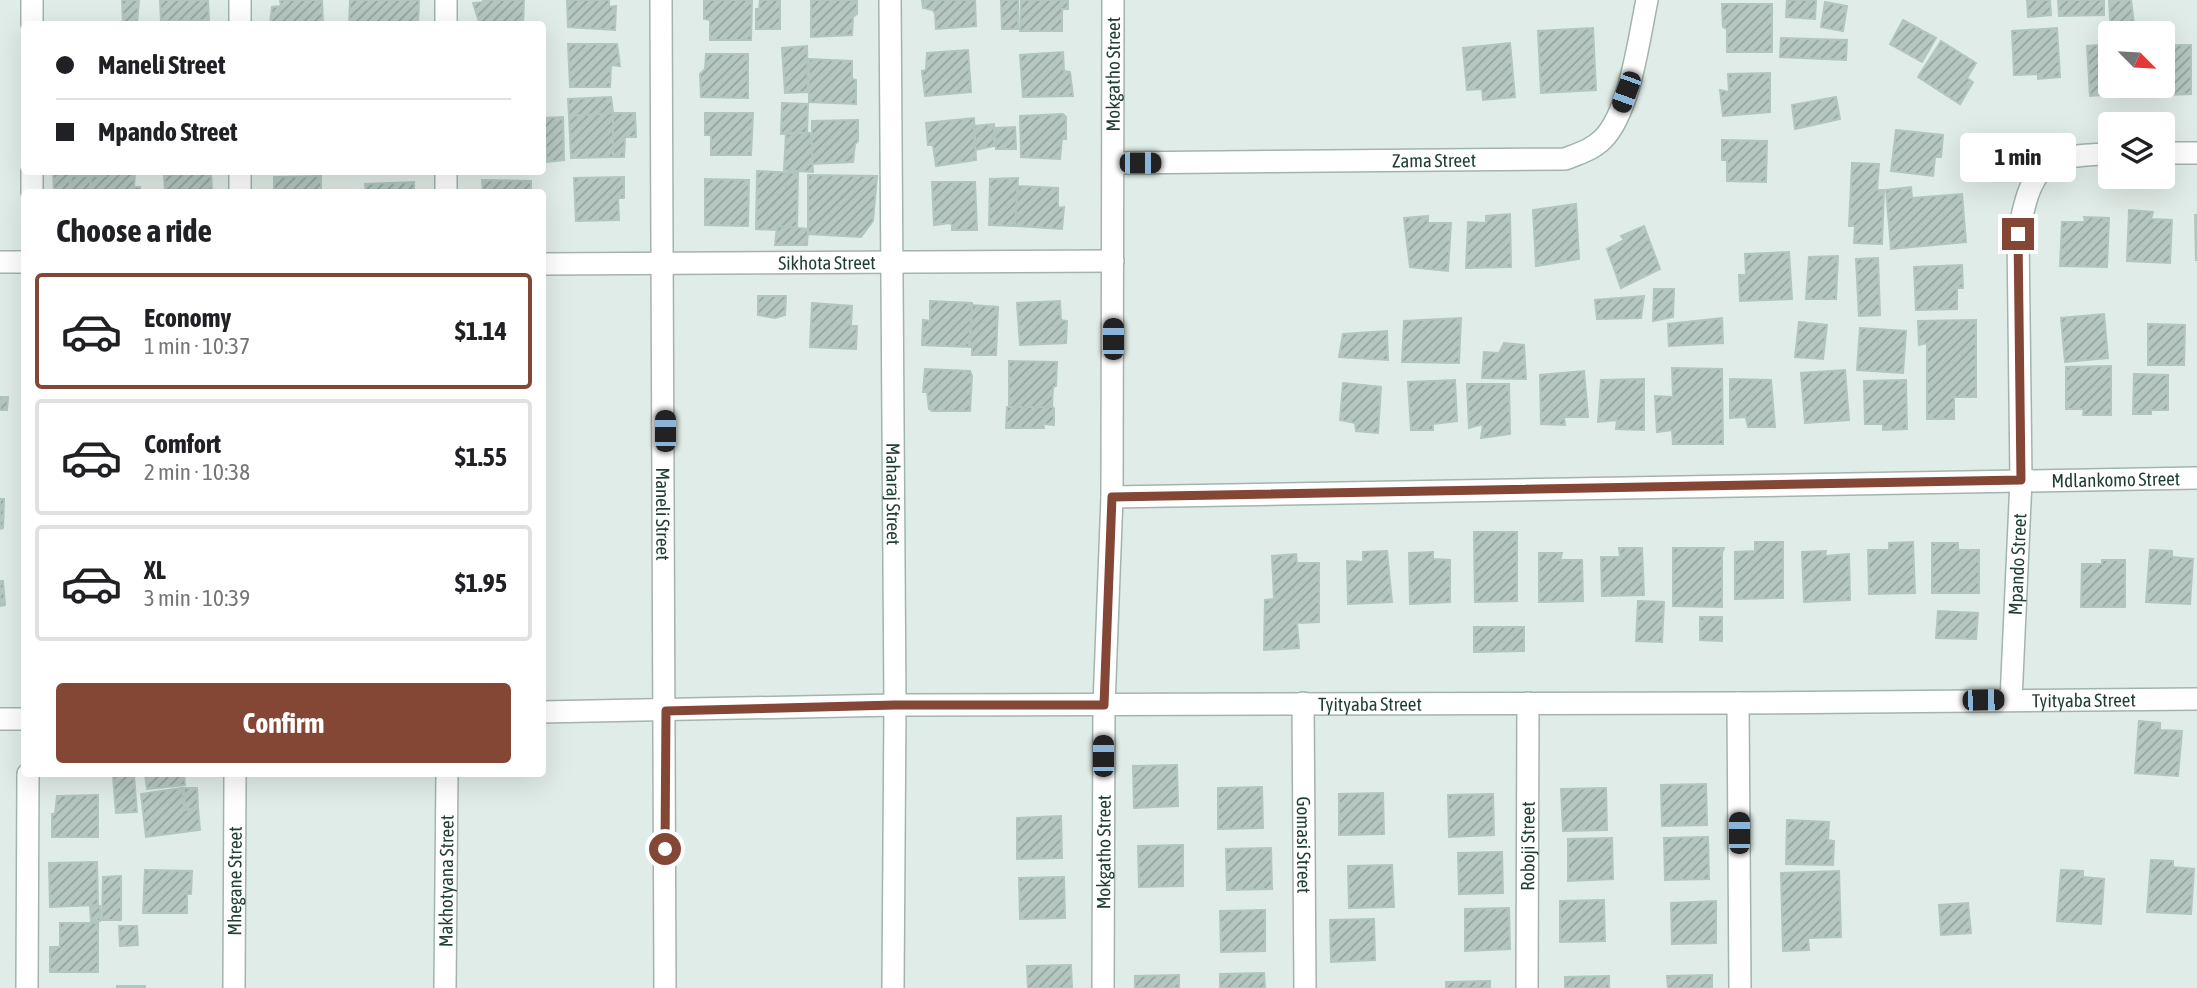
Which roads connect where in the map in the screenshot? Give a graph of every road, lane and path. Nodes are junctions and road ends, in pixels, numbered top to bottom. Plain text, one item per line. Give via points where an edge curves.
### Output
1 (32, 0) edge
2 (240, 0) edge
3 (446, 0) edge
4 (661, 0) edge
5 (890, 0) edge
6 (1113, 0) edge
7 (1647, 0) edge
8 (32, 21) edge
9 (240, 21) edge
10 (446, 21) edge
11 (2175, 153) edge
12 (2197, 153) edge
13 (2098, 154) edge
14 (1114, 163) junction
15 (891, 261) junction
16 (1113, 261) junction
17 (0, 262) edge
18 (21, 262) edge
19 (546, 264) edge
20 (664, 264) junction
21 (2197, 478) edge
22 (2021, 480) junction
23 (1112, 497) junction
24 (2197, 699) edge
25 (2011, 700) junction
26 (1303, 703) junction
27 (1528, 703) junction
28 (1738, 703) junction
29 (895, 705) junction
30 (1104, 705) junction
31 (666, 711) junction
32 (546, 712) edge
33 (0, 719) edge
34 (21, 719) edge
35 (28, 777) edge
36 (235, 777) edge
37 (447, 777) edge
38 (27, 988) edge
39 (234, 988) edge
40 (445, 988) edge
41 (665, 988) edge
42 (893, 988) edge
43 (1103, 988) edge
44 (1305, 988) edge
45 (1527, 988) edge
46 (1740, 988) edge

1 - 8 street
2 - 9 street
3 - 10 street
4 - 20 street, Maneli Street
5 - 15 street, Maharaj Street
6 - 14 street, Mokgatho Street
7 - 14 street, Zama Street via 1616,121 1586,152 1564,159
11 - 12 street
13 - 22 street, Mpando Street via 2051,162 2034,177 2025,197 2018,234
14 - 16 street, Mokgatho Street
15 - 16 street, Sikhota Street
15 - 20 street, Sikhota Street
15 - 29 street, Maharaj Street
16 - 23 street, Mokgatho Street
17 - 18 street
19 - 20 street, Sikhota Street
20 - 31 street, Maneli Street
21 - 22 street, Mdlankomo Street
22 - 23 street, Mdlankomo Street
22 - 25 street, Mpando Street
23 - 30 street, Mokgatho Street
24 - 25 street, Tyityaba Street
25 - 28 street, Tyityaba Street
26 - 27 street, Tyityaba Street
26 - 30 street, Tyityaba Street
26 - 44 street, Gomasi Street
27 - 28 street, Tyityaba Street
27 - 45 street, Roboji Street
28 - 46 street
29 - 30 street, Tyityaba Street
29 - 31 street, Tyityaba Street
29 - 42 street, Maharaj Street
30 - 43 street, Mokgatho Street
31 - 32 street, Tyityaba Street
31 - 41 street, Maneli Street
33 - 34 street
35 - 38 street
36 - 39 street, Mhegane Street
37 - 40 street, Makhotyana Street

